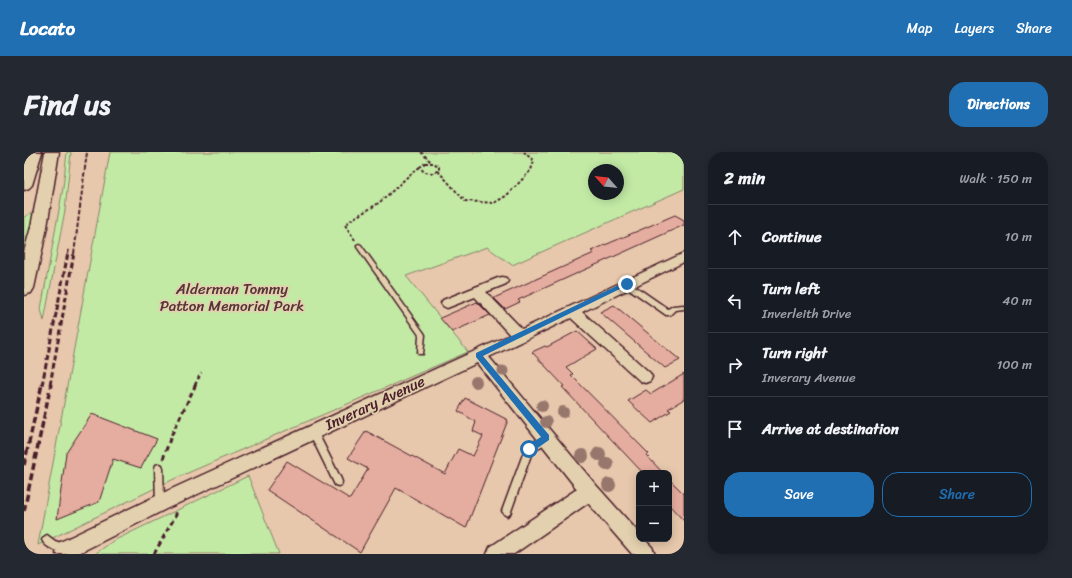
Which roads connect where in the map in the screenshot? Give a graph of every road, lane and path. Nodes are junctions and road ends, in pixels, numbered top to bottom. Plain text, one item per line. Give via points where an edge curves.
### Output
1 (35, 152) edge
2 (52, 152) edge
3 (421, 152) edge
4 (524, 152) edge
5 (434, 163) junction
6 (420, 167) junction
7 (438, 172) junction
8 (24, 185) edge
9 (44, 194) junction
10 (24, 214) edge
11 (359, 246) joint
12 (684, 257) edge
13 (502, 281) dead end
14 (627, 284) junction
15 (24, 288) edge
16 (477, 292) junction
17 (447, 303) dead end
18 (684, 307) edge
19 (572, 311) junction
20 (519, 335) junction
21 (421, 352) dead end
22 (479, 355) junction
23 (201, 373) dead end
24 (645, 377) dead end
25 (313, 432) junction
26 (546, 438) junction
27 (160, 468) joint
28 (338, 482) dead end
29 (590, 491) junction
30 (175, 496) junction
31 (160, 503) junction
32 (507, 512) dead end
33 (47, 540) dead end
34 (67, 552) edge
35 (154, 554) edge
36 (497, 554) edge
37 (645, 554) edge

1 - 8 highway
2 - 9 highway
3 - 5 path
4 - 7 path via 534,160 531,170 506,196 494,202 465,201
5 - 6 path via 425,163
5 - 7 path via 439,167
6 - 7 path via 427,173
6 - 11 path via 376,205 351,218 345,225
9 - 10 highway via 31,210
9 - 15 highway
11 - 21 lane via 422,335
12 - 14 street, Inverary Avenue
13 - 16 street
14 - 18 lane via 668,313 673,308
14 - 19 street, Inverary Avenue
16 - 17 street
16 - 20 street
19 - 20 street, Inverary Avenue
19 - 24 street
20 - 22 street, Inverary Avenue
22 - 25 street, Inverary Avenue
22 - 26 street
23 - 27 path via 171,436
25 - 28 lane
25 - 30 street, Inverary Avenue
26 - 29 street
26 - 32 lane via 529,449
27 - 31 lane
29 - 36 street
29 - 37 street
30 - 31 street, Inverary Avenue
30 - 35 path via 176,515
31 - 34 street, Inverary Avenue
33 - 34 lane

